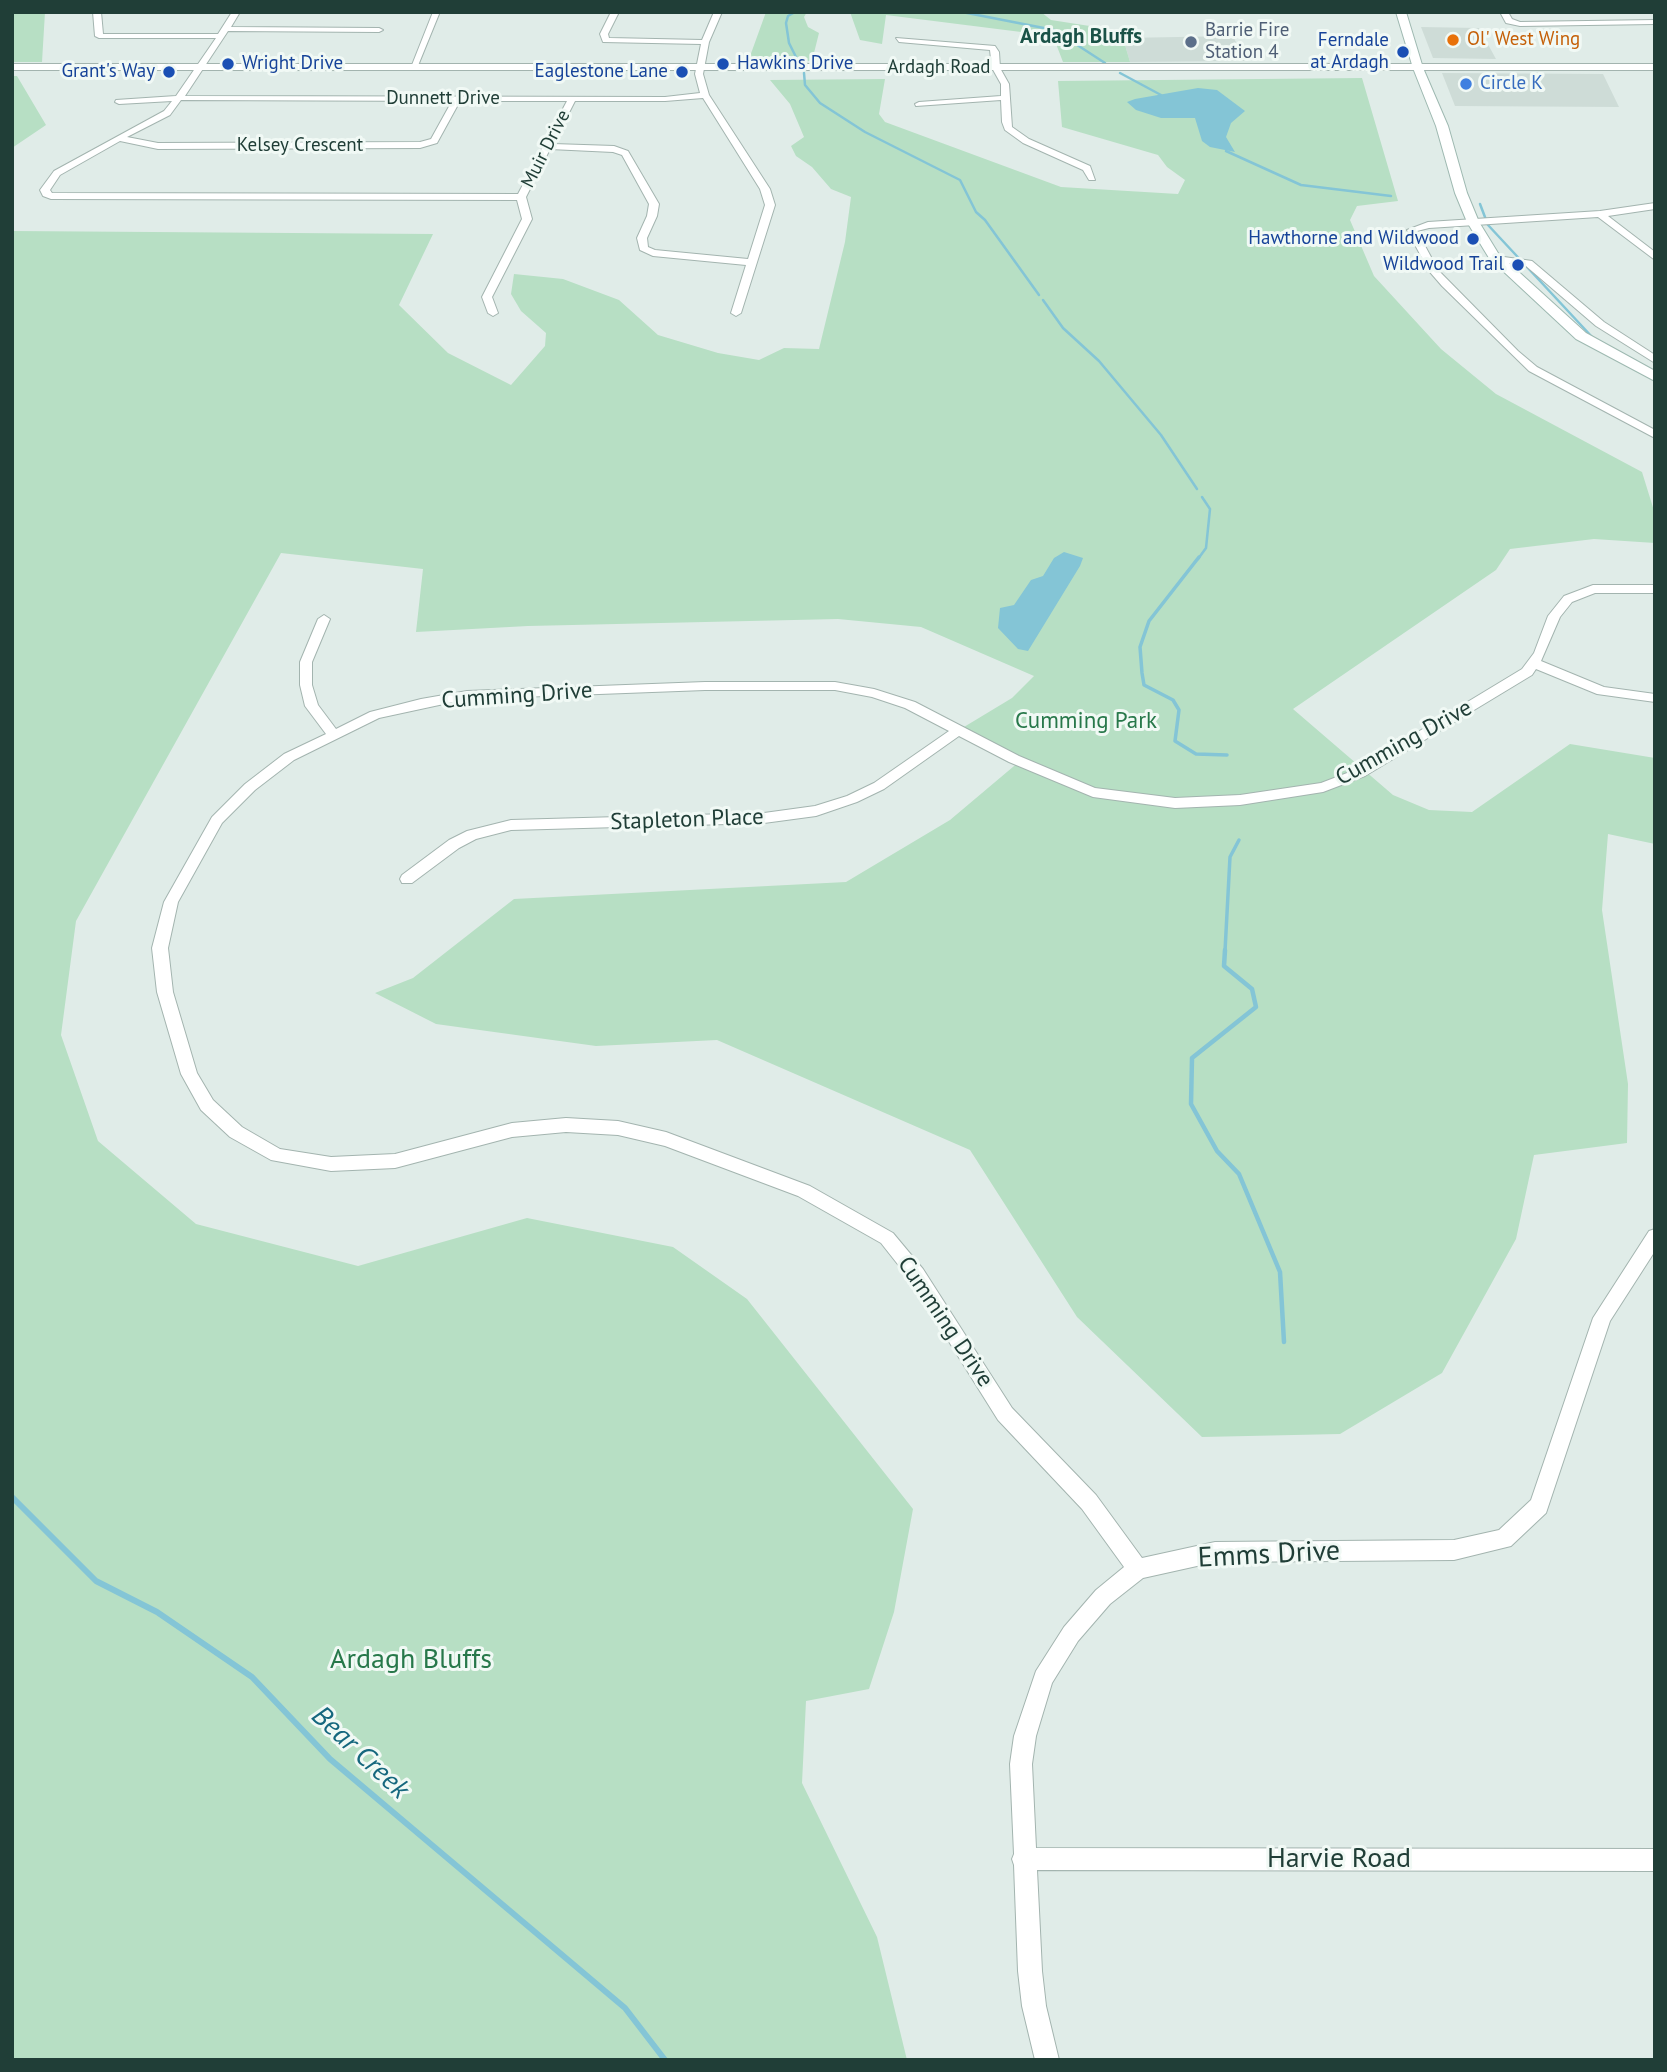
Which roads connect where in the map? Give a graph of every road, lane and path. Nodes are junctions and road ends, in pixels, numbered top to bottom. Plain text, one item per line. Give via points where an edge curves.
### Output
1 (97, 12) edge
2 (236, 12) edge
3 (615, 12) edge
4 (718, 12) edge
5 (1401, 12) edge
6 (1504, 12) edge
7 (435, 14) edge
8 (1655, 22) edge
9 (379, 30) dead end
10 (223, 33) junction
11 (899, 40) dead end
12 (705, 42) junction
13 (12, 67) edge
14 (201, 67) junction
15 (1655, 67) edge
16 (413, 68) junction
17 (699, 68) junction
18 (996, 68) junction
19 (1418, 68) junction
20 (705, 95) junction
21 (180, 98) junction
22 (1005, 98) junction
23 (457, 99) junction
24 (572, 99) junction
25 (119, 102) dead end
26 (919, 104) dead end
27 (118, 138) junction
28 (547, 146) junction
29 (1092, 178) dead end
30 (521, 197) junction
31 (1655, 206) edge
32 (1600, 214) junction
33 (1473, 222) junction
34 (1655, 257) edge
35 (1497, 258) junction
36 (750, 262) junction
37 (493, 313) dead end
38 (736, 313) dead end
39 (1655, 360) edge
40 (1655, 377) edge
41 (1655, 435) edge
42 (1655, 589) edge
43 (324, 619) dead end
44 (1534, 663) junction
45 (1655, 698) edge
46 (959, 730) junction
47 (334, 735) junction
48 (407, 879) dead end
49 (1655, 1236) edge
50 (1139, 1569) junction
51 (1023, 1859) junction
52 (1655, 1860) edge
53 (1047, 2060) edge

1 - 10 street via 99,36
2 - 10 street
3 - 12 street via 604,34 606,40
4 - 12 street
5 - 19 main road
6 - 8 street via 1509,22 1524,24
7 - 16 street
9 - 10 street
10 - 14 street
11 - 18 street via 988,47 995,52
12 - 17 street
13 - 14 street, Ardagh Road
14 - 16 street, Ardagh Road
14 - 21 street
15 - 19 street, Ardagh Road
16 - 17 street, Ardagh Road
17 - 18 street, Ardagh Road
17 - 20 street
18 - 19 street, Ardagh Road
18 - 22 street via 1005,84
19 - 33 main road
20 - 24 street, Dunnett Drive
20 - 36 street via 765,189 770,205
21 - 23 street, Dunnett Drive
21 - 25 street, Dunnett Drive
21 - 27 street via 167,113
22 - 26 street
22 - 29 street via 1006,122 1013,133 1087,168
23 - 24 street, Dunnett Drive
23 - 27 street, Kelsey Crescent via 434,141 419,145 158,146
24 - 28 street, Muir Drive
27 - 30 street via 57,173 46,194
28 - 30 street, Muir Drive
28 - 36 street via 625,153 654,204 642,238 643,247 653,253
30 - 37 street, Muir Drive via 527,219 487,297
31 - 32 street
32 - 33 street
32 - 34 street
33 - 35 main road
33 - 41 street via 1412,230 1445,284 1533,369
35 - 39 street via 1529,263 1600,324
35 - 40 main road via 1581,336
36 - 38 street
42 - 44 street, Cumming Drive via 1593,589 1568,599 1554,616
43 - 47 street via 306,662 306,685 312,706
44 - 45 street via 1595,689
44 - 46 street, Cumming Drive via 1527,672 1360,773 1324,787 1240,800 1175,803 1093,792
46 - 47 street, Cumming Drive via 910,705 835,686 705,686 467,695 375,715
46 - 48 street, Stapleton Place via 879,786 816,811 764,818 511,825 454,844
47 - 50 street, Cumming Drive via 289,757 217,820 171,902 160,948 165,992 189,1074 207,1105 236,1132 277,1155 331,1164 395,1161 512,1130 566,1125 618,1128 666,1139 804,1191 887,1238 917,1275 1005,1414 1089,1502
49 - 50 street, Emms Drive via 1602,1318 1539,1506 1504,1539 1454,1550 1216,1552
50 - 51 street, Emms Drive via 1087,1612 1043,1678 1021,1764
51 - 52 street, Harvie Road
51 - 53 street, Emms Drive via 1034,2006

